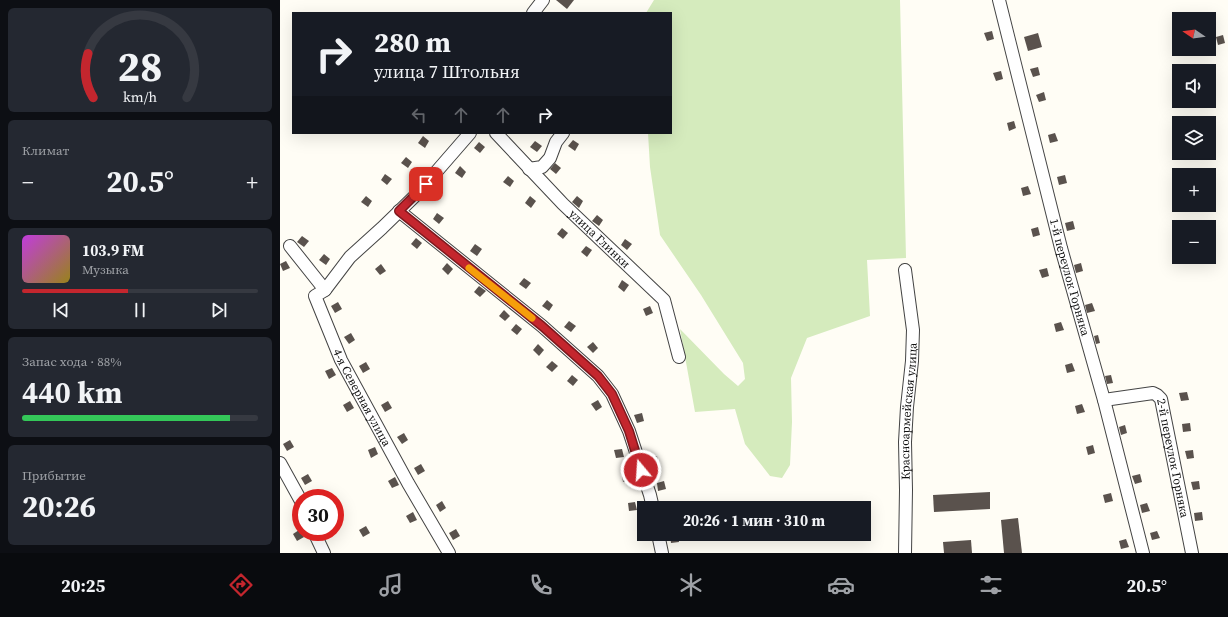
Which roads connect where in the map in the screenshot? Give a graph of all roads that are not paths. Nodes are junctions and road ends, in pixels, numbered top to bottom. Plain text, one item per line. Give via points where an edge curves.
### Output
1 (543, 0) edge
2 (999, 0) edge
3 (534, 12) edge
4 (469, 134) edge
5 (497, 134) edge
6 (562, 134) edge
7 (530, 169) junction
8 (399, 211) junction
9 (290, 246) dead end
10 (905, 270) dead end
11 (325, 290) junction
12 (679, 357) dead end
13 (1104, 400) junction
14 (280, 463) edge
15 (294, 489) edge
16 (651, 501) edge
17 (318, 541) edge
18 (659, 541) edge
19 (324, 553) edge
20 (449, 553) edge
21 (662, 553) edge
22 (905, 553) edge
23 (1144, 553) edge
24 (1192, 553) edge

1 - 3 street
2 - 13 street, 1-й переулок Горняка via 1061,248
4 - 8 street
5 - 7 street, улица Глинки
6 - 7 street via 550,158 542,167
7 - 12 street, улица Глинки via 664,300
8 - 11 street via 350,257
8 - 16 street via 542,326 598,376 612,394 629,431
9 - 11 street
10 - 22 street, Красноармейская улица via 913,330 905,442
11 - 20 street, 4-я Северная улица via 316,296 341,360
13 - 23 street, 1-й переулок Горняка
13 - 24 street, 2-й переулок Горняка via 1153,393 1161,399
14 - 15 street
17 - 19 street
18 - 21 street

